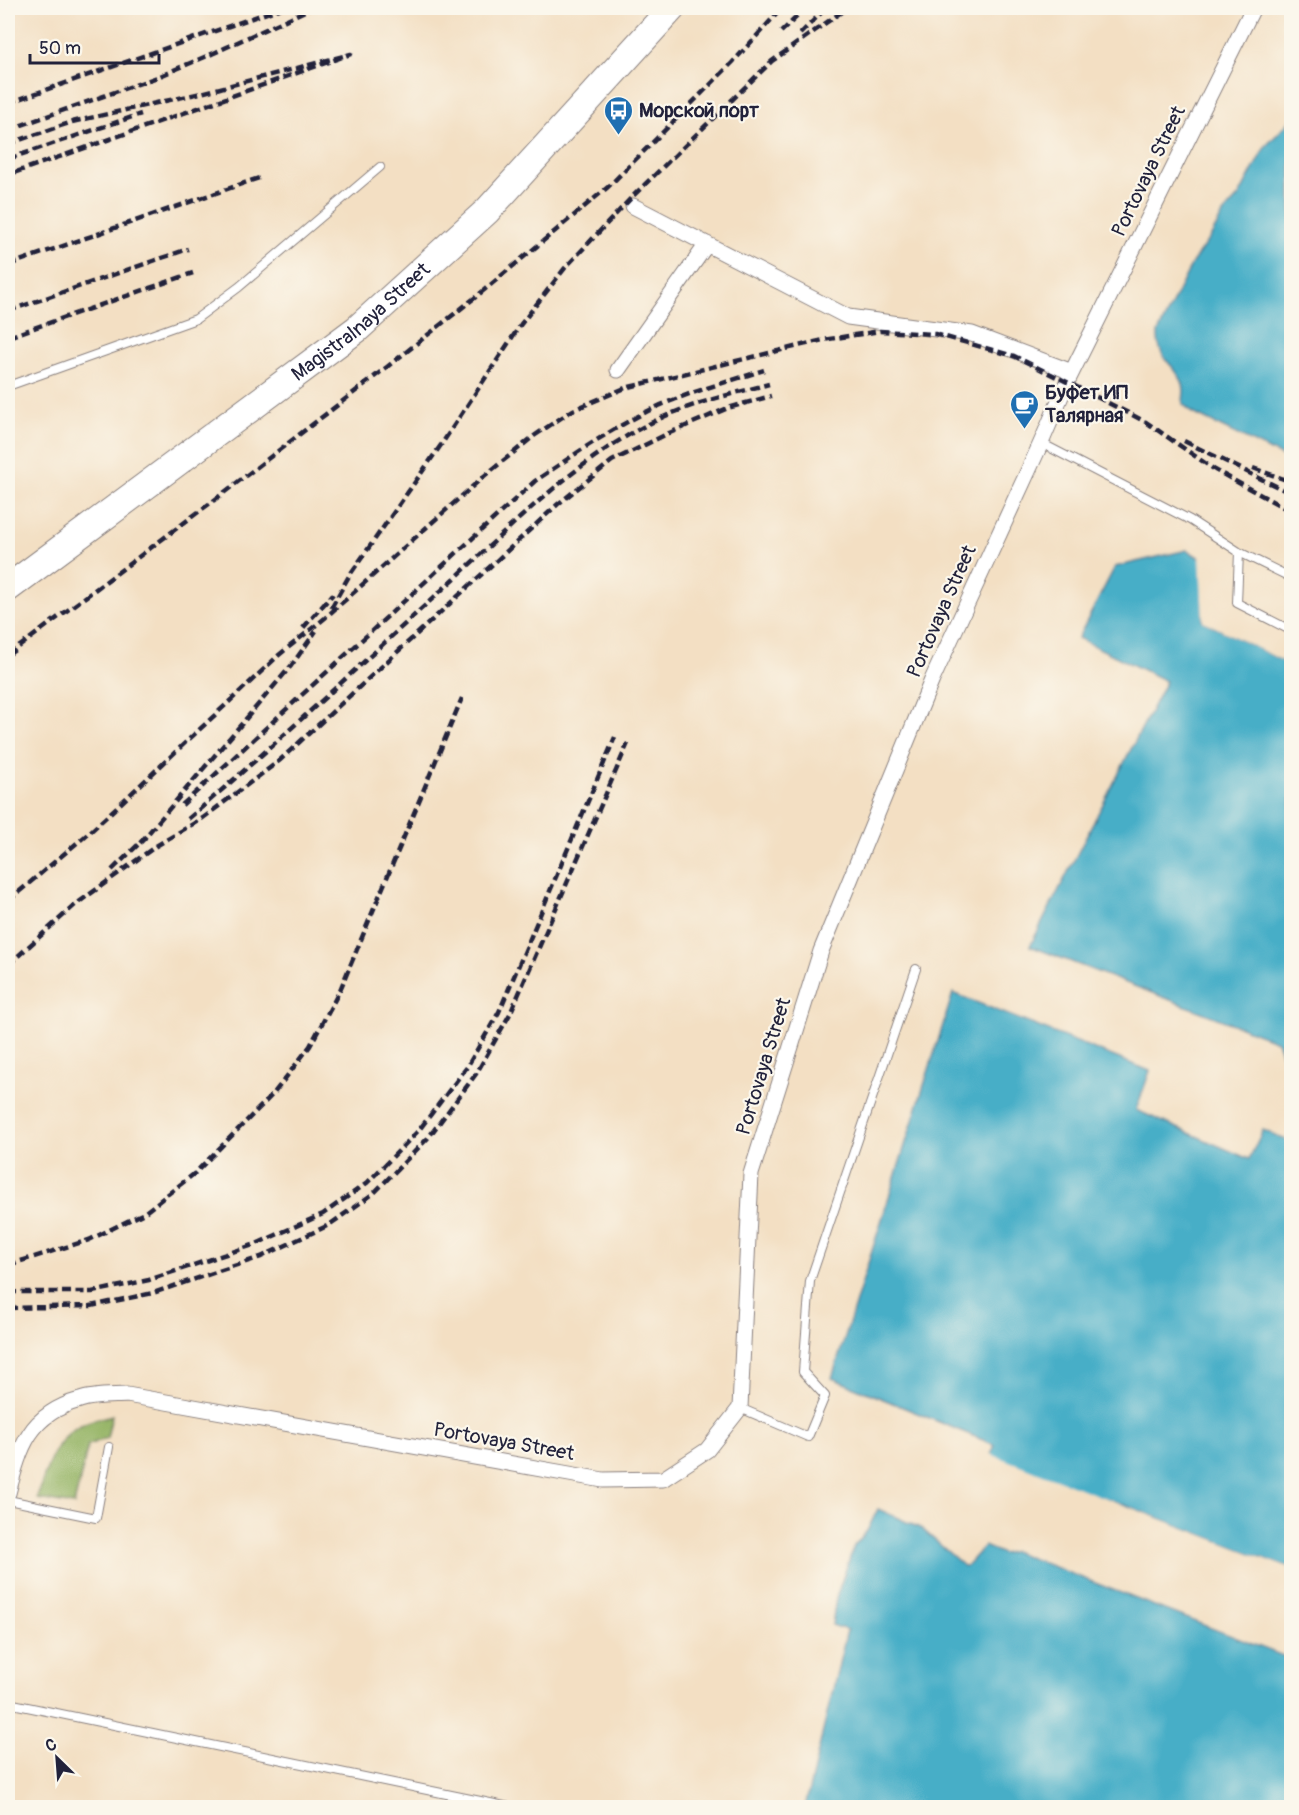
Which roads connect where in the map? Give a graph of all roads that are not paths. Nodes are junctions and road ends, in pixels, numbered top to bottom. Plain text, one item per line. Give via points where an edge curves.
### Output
1 (672, 8) edge
2 (1253, 8) edge
3 (380, 167) dead end
4 (633, 206) dead end
5 (707, 244) junction
6 (618, 370) dead end
7 (1072, 372) junction
8 (8, 386) edge
9 (1041, 443) junction
10 (1239, 552) junction
11 (1292, 578) edge
12 (8, 588) edge
13 (1292, 631) edge
14 (916, 969) dead end
15 (740, 1408) junction
16 (109, 1447) dead end
17 (8, 1494) edge
18 (8, 1500) edge
19 (8, 1703) edge
20 (514, 1808) edge

1 - 12 highway, Magistralnaya Street via 487,211 357,329
2 - 7 street, Portovaya Street
3 - 8 lane via 239,287 196,318
4 - 5 street
5 - 6 street
5 - 7 street via 848,317 972,334
7 - 9 street, Portovaya Street
9 - 10 lane via 1190,520
9 - 15 street, Portovaya Street via 932,680 821,951 751,1173
10 - 11 lane
10 - 13 lane via 1237,603
14 - 15 lane via 810,1281 803,1372 825,1396 808,1437
15 - 17 street, Portovaya Street via 707,1450 663,1479 603,1480 126,1395 81,1399 51,1411 30,1431
16 - 18 lane via 96,1518
19 - 20 lane

